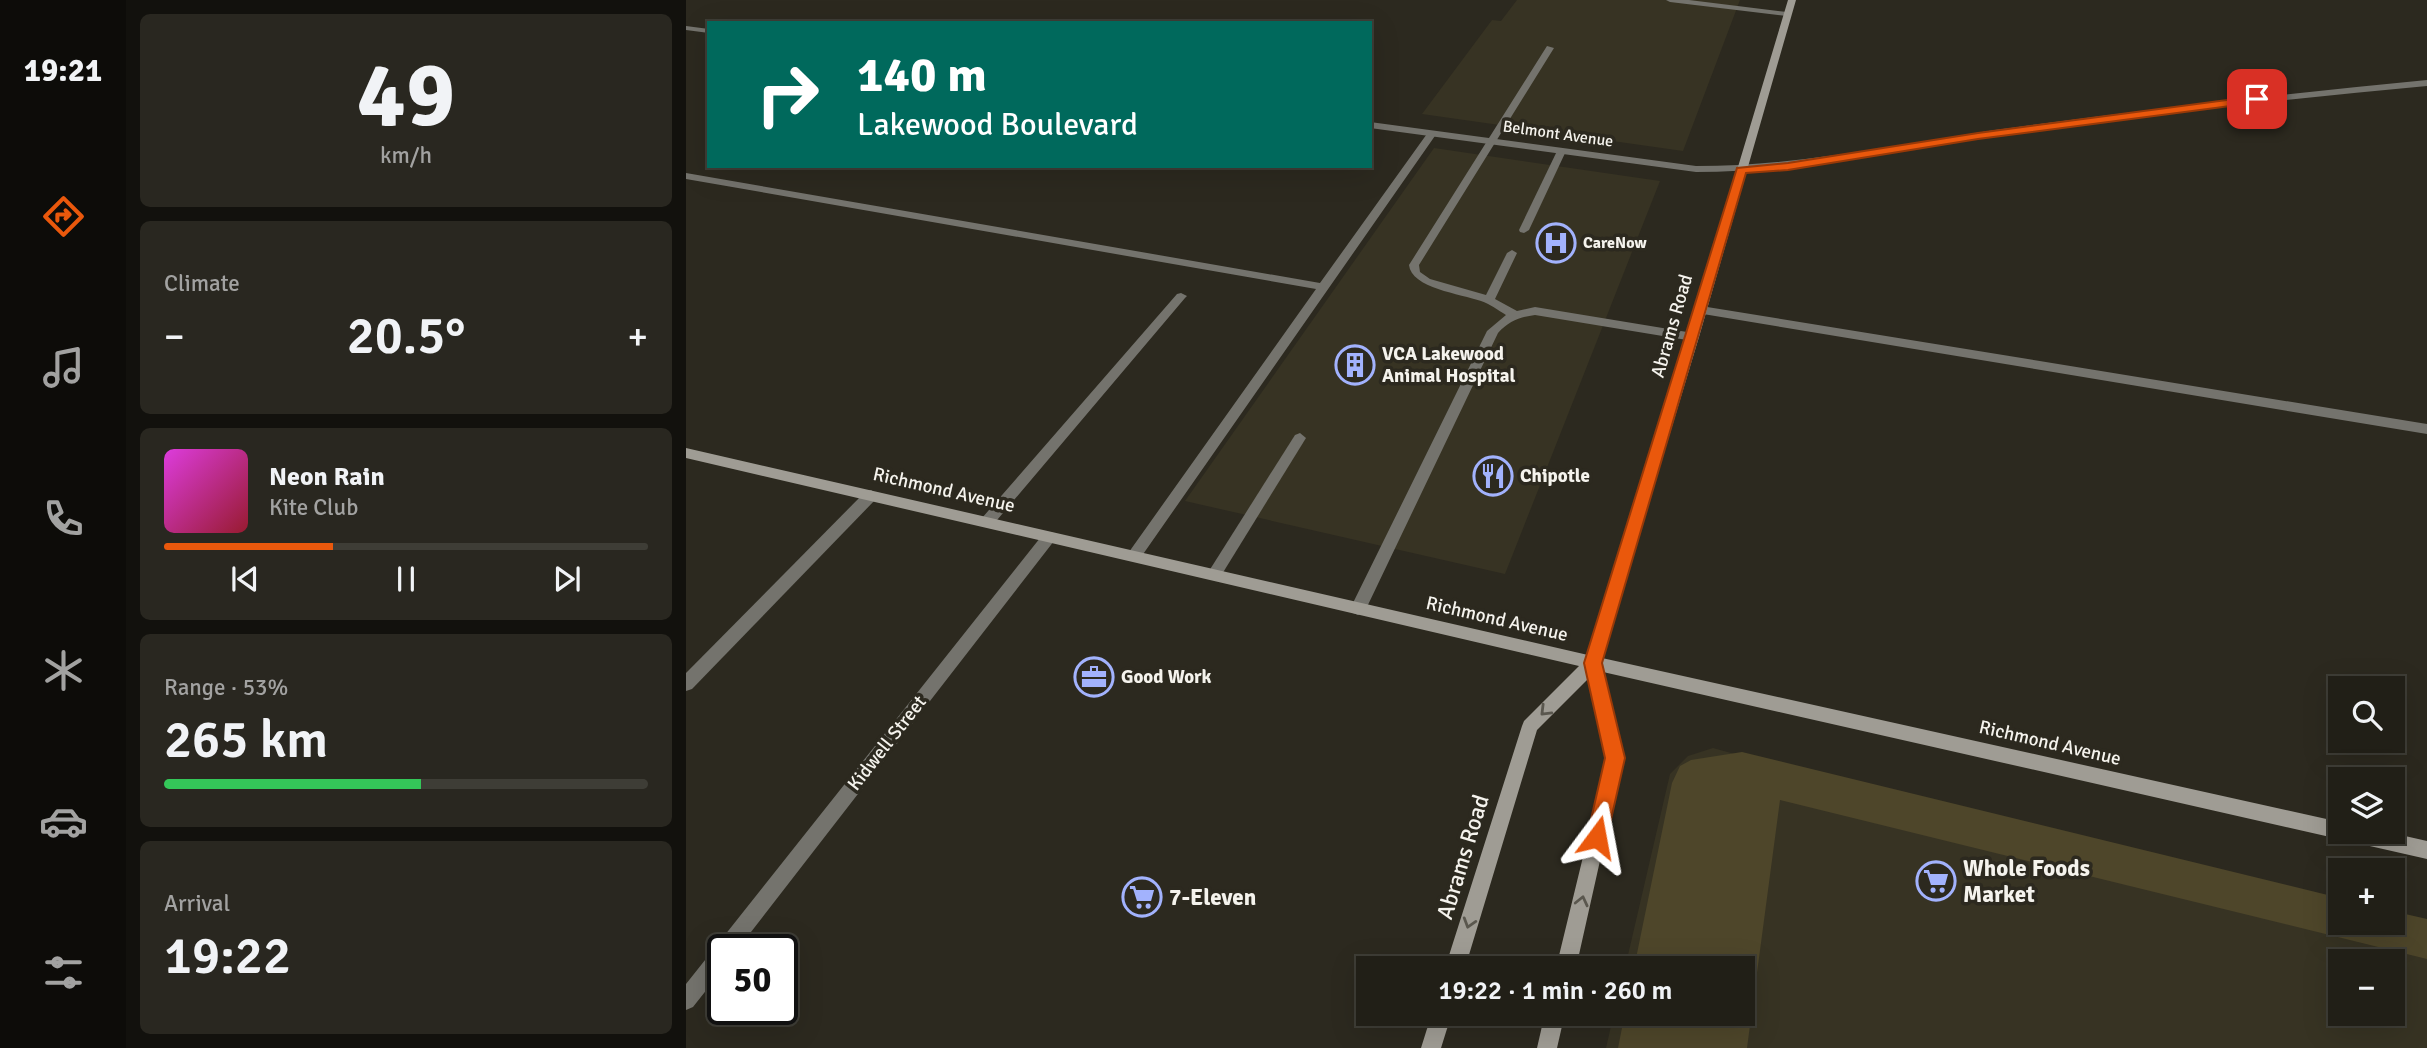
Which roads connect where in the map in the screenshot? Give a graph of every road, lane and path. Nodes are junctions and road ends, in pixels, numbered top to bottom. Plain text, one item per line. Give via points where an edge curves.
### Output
1 (1670, 0) edge
2 (1792, 0) edge
3 (1694, 1) edge
4 (1787, 14) junction
5 (686, 28) edge
6 (707, 31) edge
7 (1550, 48) dead end
8 (2427, 83) edge
9 (1372, 125) edge
10 (1432, 133) junction
11 (1491, 141) junction
12 (1561, 151) junction
13 (1741, 170) junction
14 (686, 176) edge
15 (1524, 230) dead end
16 (1512, 253) dead end
17 (1324, 287) junction
18 (1181, 296) dead end
19 (1489, 300) junction
20 (1701, 310) junction
21 (1513, 314) junction
22 (1693, 337) junction
23 (2427, 429) edge
24 (1300, 438) dead end
25 (686, 453) edge
26 (871, 495) junction
27 (987, 522) junction
28 (1049, 537) junction
29 (1134, 556) junction
30 (1214, 575) junction
31 (1358, 608) junction
32 (1593, 663) junction
33 (686, 684) edge
34 (2328, 828) edge
35 (2400, 844) edge
36 (2427, 850) edge
37 (737, 934) edge
38 (1459, 956) edge
39 (1569, 956) edge
40 (707, 973) edge
41 (686, 1000) edge
42 (1438, 1026) edge
43 (1552, 1026) edge
44 (1431, 1048) edge
45 (1547, 1048) edge

1 - 3 street
2 - 4 main road, Abrams Road
3 - 4 street
4 - 13 main road, Abrams Road
5 - 6 street
7 - 11 street
8 - 13 street, Belmont Avenue via 2283,96
9 - 10 street, Belmont Avenue
10 - 11 street, Belmont Avenue
10 - 17 street
11 - 12 street, Belmont Avenue
11 - 19 street via 1415,265 1415,273 1426,281
12 - 13 street, Belmont Avenue via 1696,169
12 - 15 street
13 - 20 main road, Abrams Road
14 - 17 street
16 - 19 street
17 - 29 street
18 - 27 street
19 - 21 street
20 - 22 main road, Abrams Road
20 - 23 street
21 - 22 street via 1535,311
21 - 31 street via 1493,331
22 - 32 main road, Abrams Road
24 - 30 street
25 - 26 main road, Richmond Avenue
26 - 27 main road, Richmond Avenue
26 - 33 street
27 - 28 main road, Richmond Avenue
28 - 29 main road, Richmond Avenue
28 - 37 street, Kidwell Street
29 - 30 main road, Richmond Avenue
30 - 31 main road, Richmond Avenue
31 - 32 main road, Richmond Avenue
32 - 34 main road, Richmond Avenue
32 -> 38 main road, Abrams Road via 1530,726
39 -> 32 main road via 1615,758
35 - 36 main road, Richmond Avenue
40 - 41 street, Kidwell Street
42 - 44 main road
43 - 45 main road

